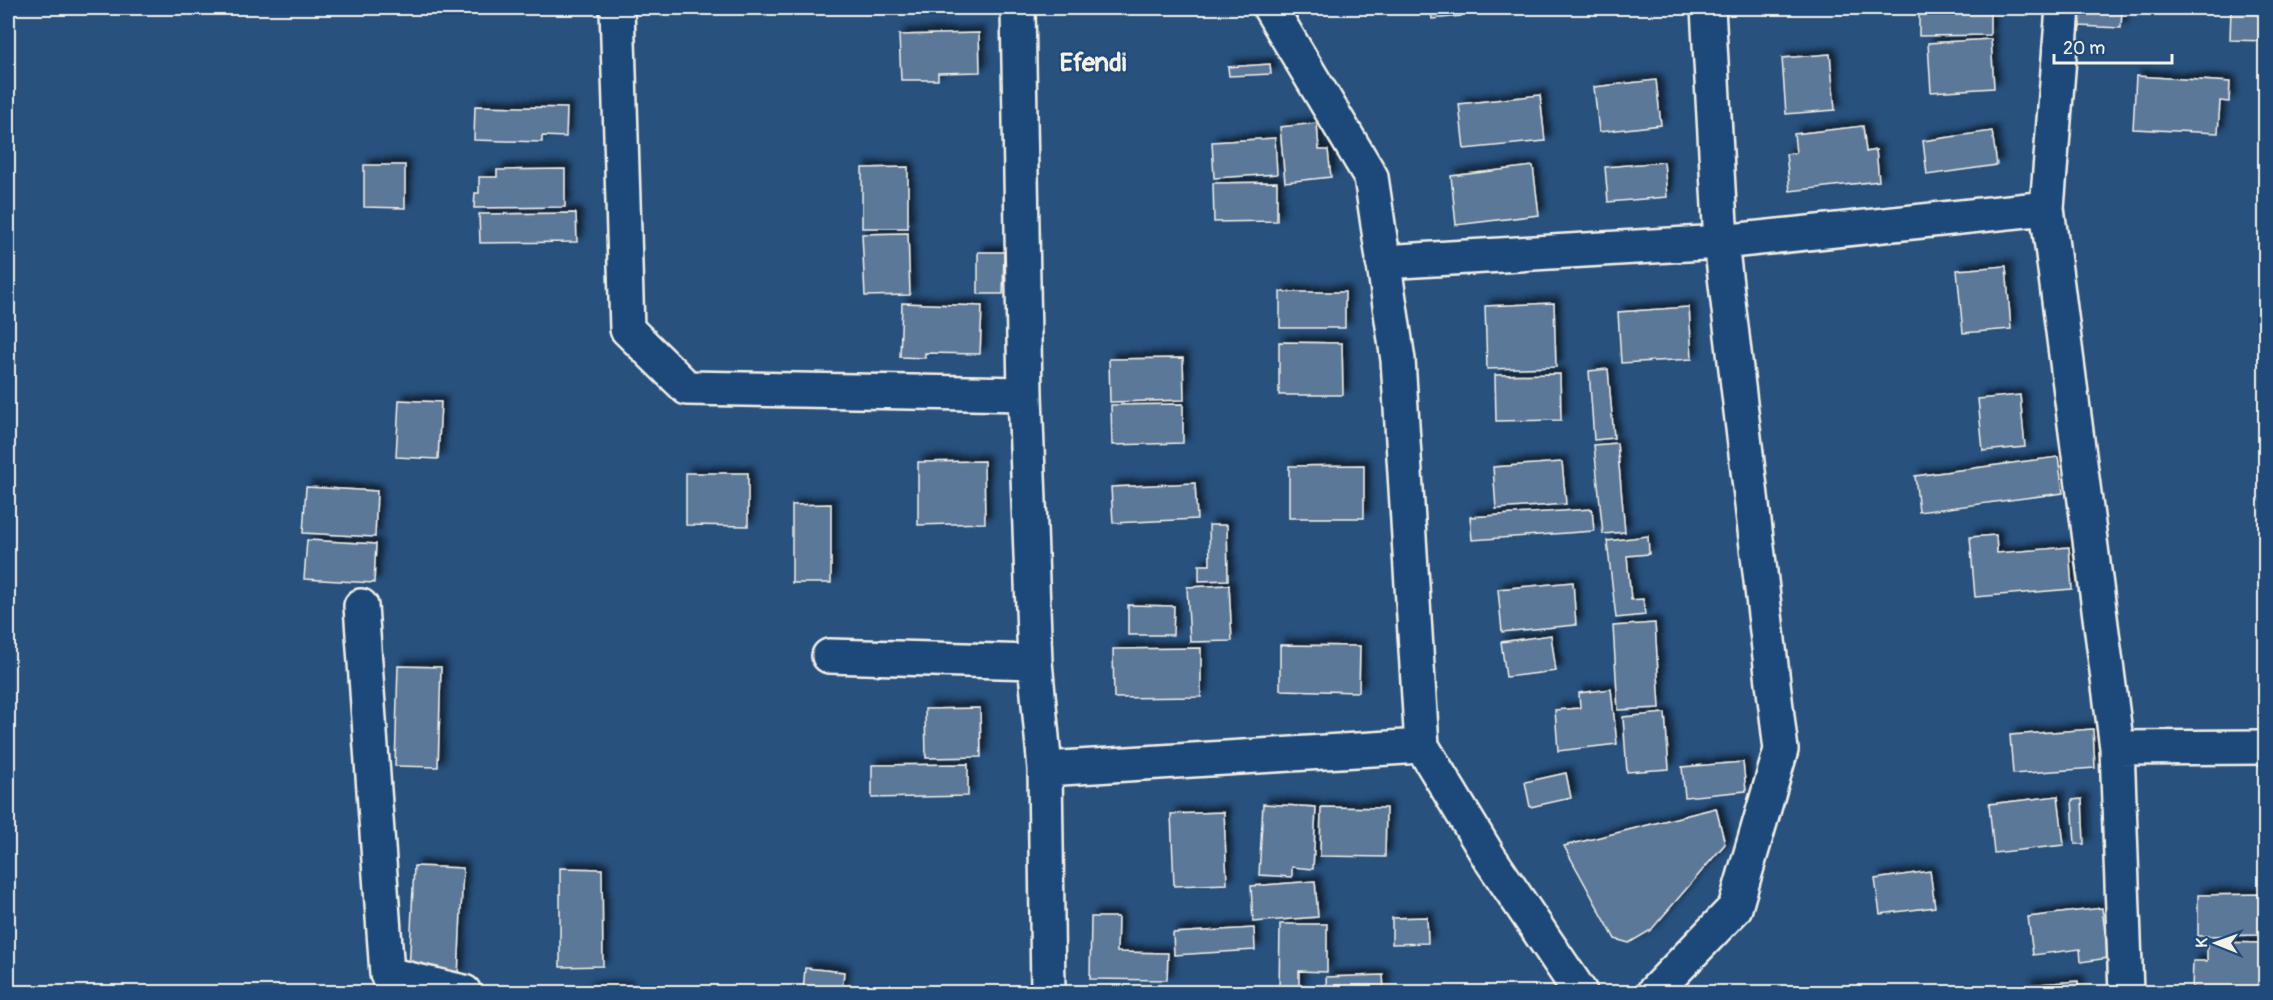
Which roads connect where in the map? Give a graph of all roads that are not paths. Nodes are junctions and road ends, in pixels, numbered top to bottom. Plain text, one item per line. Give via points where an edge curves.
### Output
1 (617, 8) edge
2 (1018, 8) edge
3 (1270, 8) edge
4 (1708, 8) edge
5 (2064, 8) edge
6 (2047, 208) junction
7 (1721, 242) junction
8 (1383, 262) junction
9 (1025, 394) junction
10 (361, 606) dead end
11 (829, 656) dead end
12 (1035, 662) junction
13 (1422, 746) junction
14 (2117, 747) junction
15 (2265, 747) edge
16 (1045, 769) junction
17 (464, 993) edge
18 (1048, 993) edge
19 (1580, 993) edge
20 (1654, 993) edge
21 (2126, 993) edge

1 - 9 street via 627,329 687,388
2 - 9 street
3 - 8 street via 1371,177
4 - 7 street
5 - 6 street
6 - 7 street
6 - 14 street
7 - 8 street
7 - 20 street via 1781,750 1735,908
8 - 13 street via 1398,360
9 - 12 street
10 - 17 street via 387,974
11 - 12 street
12 - 16 street
13 - 16 street
13 - 19 street via 1489,857
14 - 15 street
14 - 21 street
16 - 18 street

